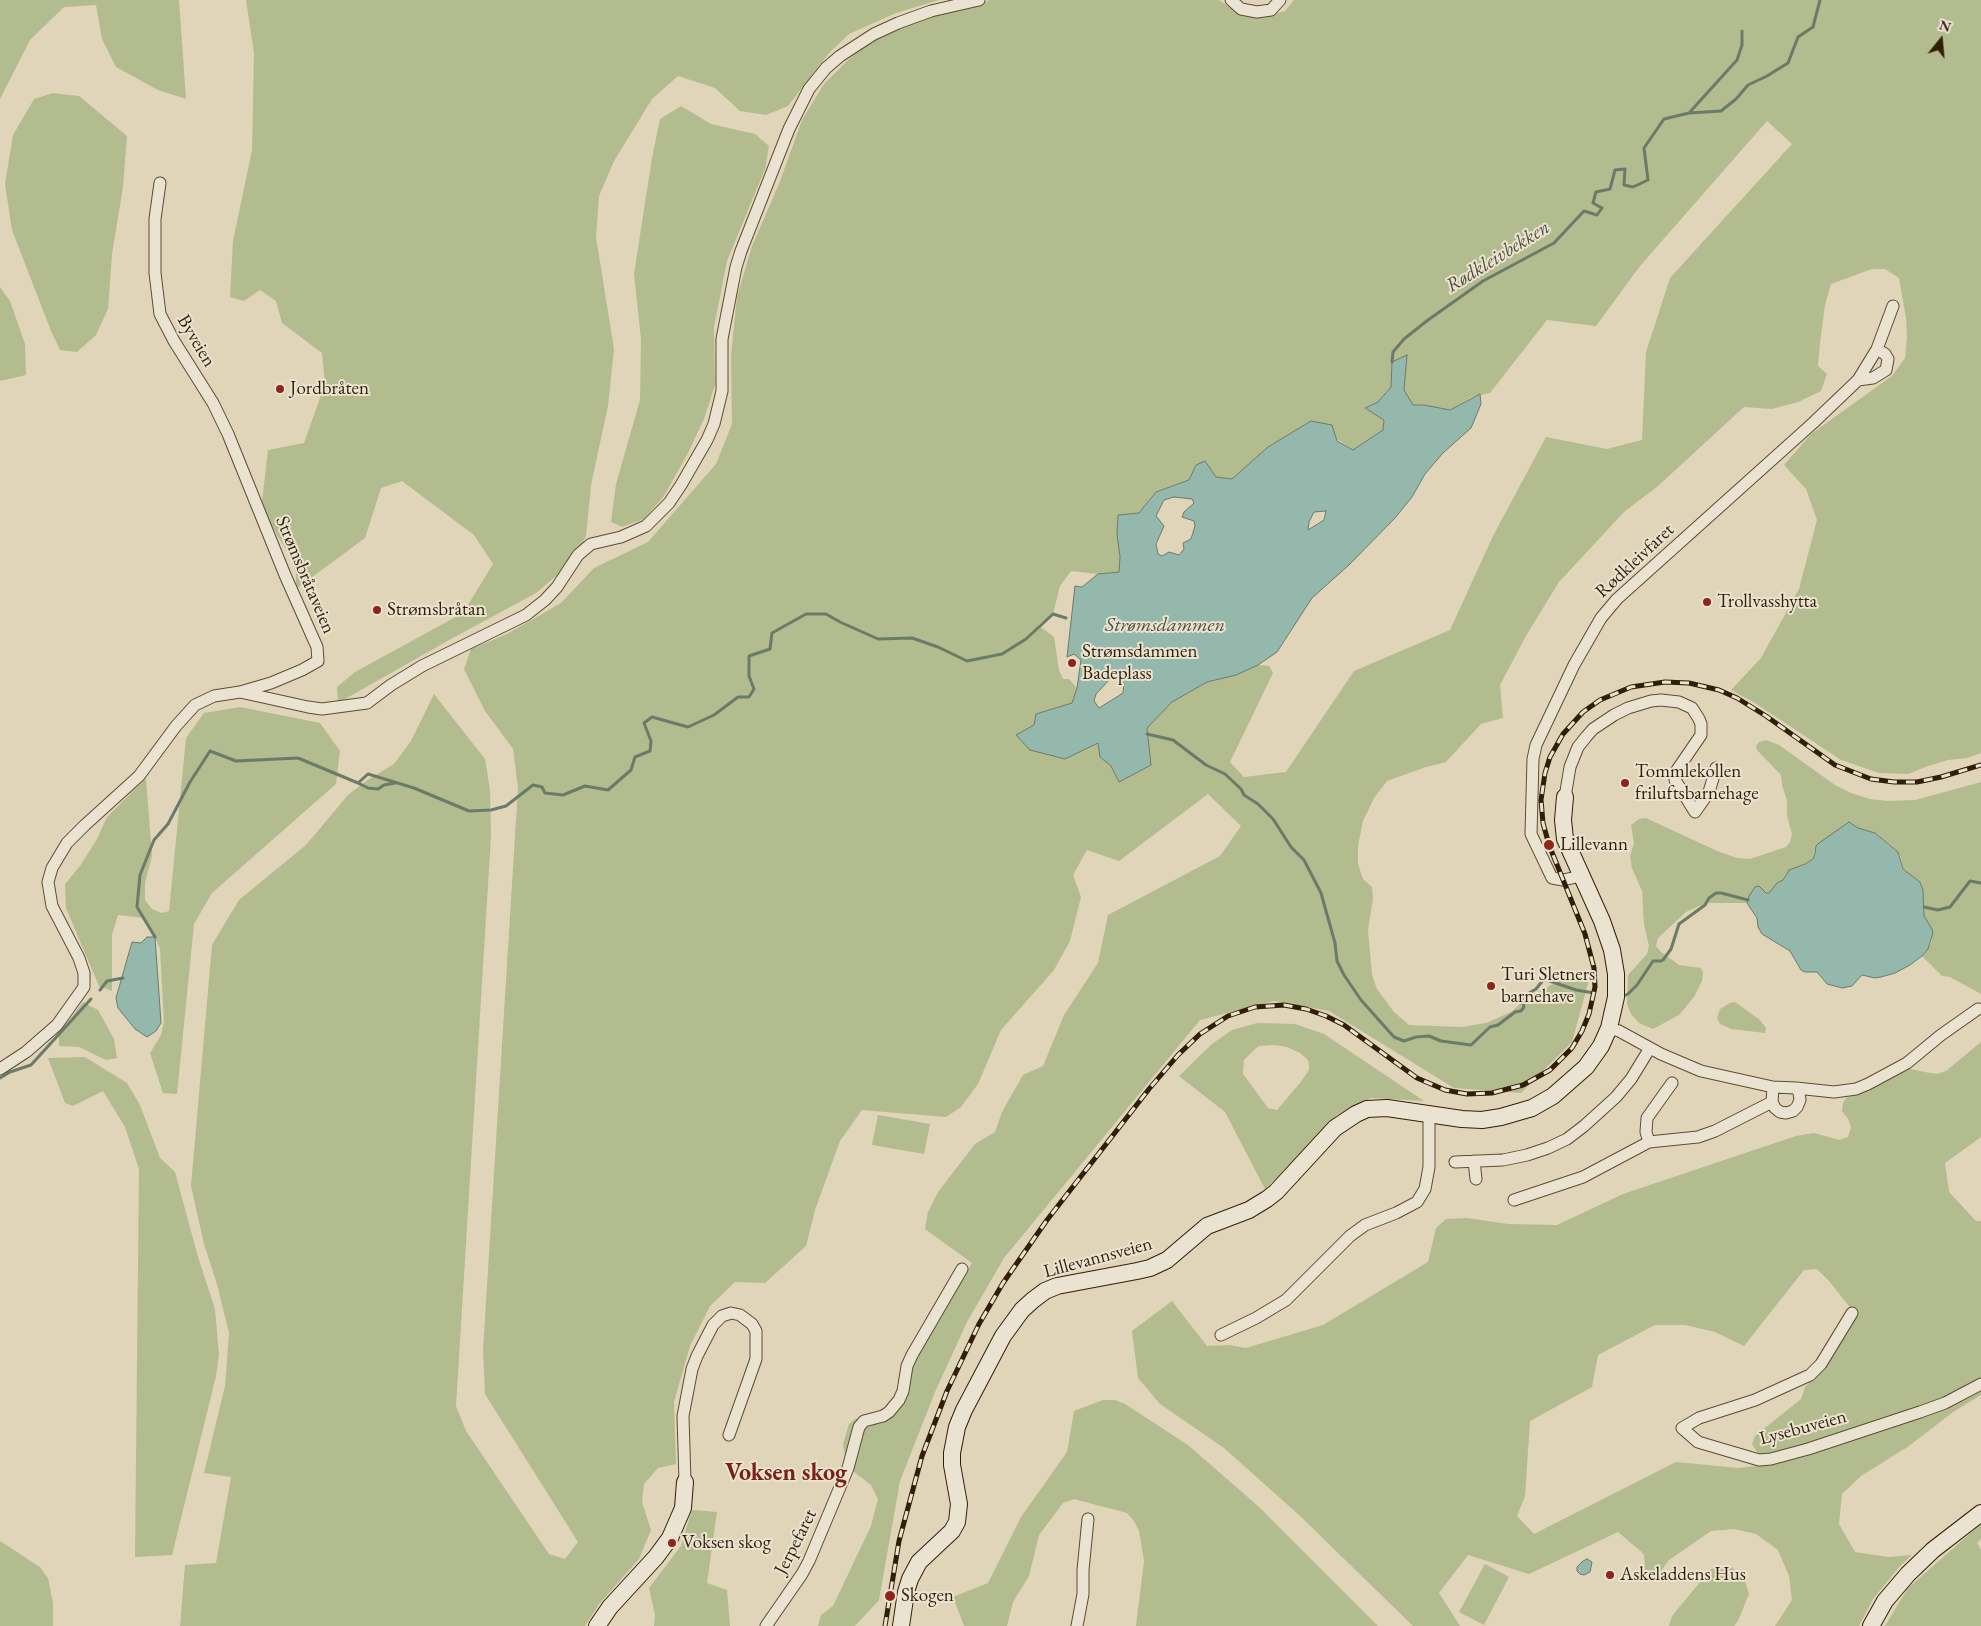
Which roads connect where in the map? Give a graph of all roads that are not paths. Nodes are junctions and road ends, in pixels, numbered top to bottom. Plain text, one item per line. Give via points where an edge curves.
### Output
1 (979, 0) edge
2 (1231, 0) edge
3 (1280, 0) edge
4 (160, 183) dead end
5 (1893, 306) dead end
6 (1877, 349) junction
7 (1858, 380) junction
8 (257, 506) joint
9 (240, 692) junction
10 (1716, 768) dead end
11 (1565, 797) joint
12 (1581, 876) junction
13 (1978, 1009) dead end
14 (1610, 1028) junction
15 (1650, 1048) junction
16 (0, 1069) edge
17 (1672, 1083) dead end
18 (1773, 1087) junction
19 (1796, 1088) junction
20 (1772, 1102) junction
21 (1429, 1113) junction
22 (1649, 1142) junction
23 (1474, 1161) junction
24 (1454, 1162) dead end
25 (1476, 1179) dead end
26 (1514, 1200) dead end
27 (962, 1269) dead end
28 (1852, 1313) dead end
29 (1221, 1335) dead end
30 (1981, 1384) edge
31 (729, 1435) dead end
32 (685, 1482) joint
33 (1981, 1513) edge
34 (1088, 1519) dead end
35 (597, 1626) edge
36 (766, 1626) edge
37 (901, 1626) edge
38 (1077, 1626) edge
39 (1871, 1626) edge

1 - 9 street via 931,11 874,34 833,62 809,88 740,251 722,339 722,391 714,424 669,503 646,526 621,537 591,544 531,612 422,666 367,703 322,709
2 - 3 street via 1241,8 1257,12 1267,12
4 - 8 street, Byveien via 155,219 155,273 160,314 213,403
5 - 6 street, Rødkleivfaret
6 - 7 street, Rødkleivfaret
6 - 7 street, Rødkleivfaret via 1888,359 1886,370 1873,378
7 - 12 street, Rødkleivfaret via 1617,599 1601,618 1578,657 1536,745 1531,834 1552,878 1563,880
8 - 9 street, Strømsbråtaveien via 317,647 318,661 280,679
9 - 16 street, Strømsbråtaveien via 214,696 195,705 139,776 80,829 57,858 48,882 52,906 79,958 84,987 57,1025
10 - 11 street, Lillevannsveien via 1709,792 1695,812 1675,780 1677,770 1701,735 1699,719 1692,708 1679,702 1651,701 1614,715 1593,729 1578,747
11 - 12 street, Lillevannsveien via 1563,832
12 - 14 street, Lillevannsveien via 1602,921 1614,961 1616,997
13 - 19 street via 1907,1063 1868,1084 1834,1092
14 - 15 street
14 - 21 street, Lillevannsveien via 1578,1076 1532,1108 1482,1120
15 - 18 street via 1701,1071
15 - 23 street via 1616,1097 1567,1139 1527,1155
17 - 22 street via 1647,1118
18 - 19 street
18 - 20 street
19 - 20 street via 1800,1100 1793,1111 1780,1112
20 - 22 street via 1715,1132
21 - 29 street via 1430,1167 1425,1189 1417,1202 1365,1225 1286,1300
21 - 37 street, Lillevannsveien via 1387,1108 1356,1114 1335,1128 1267,1199 1207,1226 1167,1260 1150,1268 1057,1286 1022,1310 1003,1336 961,1418 952,1453 959,1504 957,1522 952,1531 919,1562 904,1599
22 - 26 street via 1583,1177
23 - 24 street
23 - 25 street
27 - 36 street, Jerpefaret via 912,1355 899,1400 889,1412 864,1421 859,1427 848,1468 809,1561
28 - 30 street, Lysebuveien via 1810,1375 1755,1400 1699,1418 1682,1428 1698,1442 1759,1460 1808,1449 1920,1412
31 - 32 street via 756,1359 756,1331 747,1318 731,1313 713,1325 692,1369 683,1416
32 - 35 street via 683,1508 670,1538
33 - 39 street via 1912,1570 1894,1590
34 - 38 street via 1083,1594

